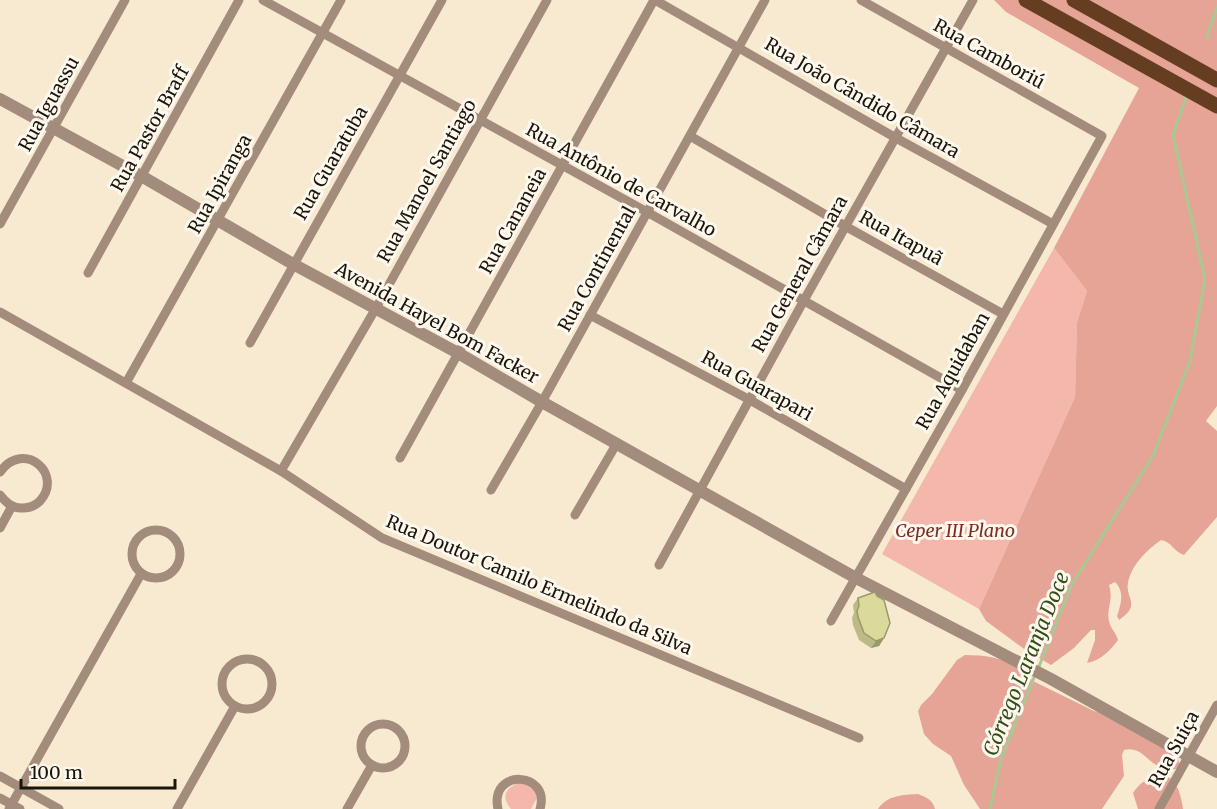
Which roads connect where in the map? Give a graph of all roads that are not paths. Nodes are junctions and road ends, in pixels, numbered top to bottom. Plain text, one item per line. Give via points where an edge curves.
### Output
1 (125, 0) edge
2 (239, 0) edge
3 (263, 0) edge
4 (341, 0) edge
5 (442, 0) edge
6 (548, 0) edge
7 (655, 0) edge
8 (765, 0) edge
9 (861, 0) edge
10 (974, 0) edge
11 (1026, 0) edge
12 (1074, 0) edge
13 (323, 33) junction
14 (739, 47) junction
15 (946, 50) junction
16 (400, 75) junction
17 (1217, 80) edge
18 (0, 99) edge
19 (1217, 106) edge
20 (480, 120) junction
21 (54, 129) junction
22 (690, 136) junction
23 (1102, 136) joint
24 (896, 138) junction
25 (563, 166) junction
26 (143, 177) junction
27 (647, 212) junction
28 (219, 221) junction
29 (0, 224) edge
30 (1053, 224) junction
31 (845, 226) junction
32 (293, 264) junction
33 (88, 273) dead end
34 (803, 302) junction
35 (376, 308) junction
36 (0, 312) edge
37 (1004, 314) junction
38 (590, 315) junction
39 (249, 343) dead end
40 (458, 353) junction
41 (126, 383) junction
42 (962, 390) junction
43 (750, 400) junction
44 (542, 402) junction
45 (617, 443) junction
46 (400, 458) dead end
47 (281, 471) junction
48 (0, 472) edge
49 (906, 489) junction
50 (491, 490) dead end
51 (700, 490) junction
52 (0, 495) edge
53 (12, 507) junction
54 (574, 515) dead end
55 (0, 528) edge
56 (659, 566) dead end
57 (141, 574) junction
58 (856, 578) junction
59 (831, 621) dead end
60 (1217, 705) edge
61 (235, 706) junction
62 (859, 738) dead end
63 (1189, 756) junction
64 (372, 765) junction
65 (1217, 772) edge
66 (0, 776) edge
67 (21, 788) junction
68 (0, 798) edge
69 (14, 807) edge
70 (59, 809) edge
71 (177, 809) edge
72 (347, 809) edge
73 (498, 809) edge
74 (540, 809) edge
75 (1159, 809) edge

1 - 21 street, Rua Iguassu
2 - 26 street, Rua Pastor Braff
3 - 13 street, Rua Antônio de Carvalho
4 - 13 street, Rua Ipiranga
5 - 16 street, Rua Guaratuba
6 - 20 street, Rua Manoel Santiago
7 - 14 street, Rua João Cândido Câmara
7 - 25 street, Rua Cananeia
8 - 14 street, Rua Continental
9 - 15 street, Rua Camboriú
10 - 15 street, Rua General Câmara
11 - 19 main road
12 - 17 main road
13 - 16 street, Rua Antônio de Carvalho
13 - 28 street, Rua Ipiranga
14 - 22 street, Rua Continental
14 - 24 street, Rua João Cândido Câmara
15 - 23 street, Rua Camboriú
15 - 24 street, Rua General Câmara
16 - 20 street, Rua Antônio de Carvalho
16 - 32 street, Rua Guaratuba
18 - 21 street, Avenida Hayel Bom Facker
20 - 25 street, Rua Antônio de Carvalho
20 - 35 street, Rua Manoel Santiago
21 - 26 street, Avenida Hayel Bom Facker
21 - 29 street, Rua Iguassu
22 - 27 street, Rua Continental
22 - 31 street, Rua Itapuã
23 - 30 street, Rua Aquidaban
24 - 30 street, Rua João Cândido Câmara
24 - 31 street, Rua General Câmara
25 - 27 street, Rua Antônio de Carvalho
25 - 40 street, Rua Cananeia
26 - 28 street, Avenida Hayel Bom Facker
26 - 33 street, Rua Pastor Braff
27 - 34 street, Rua Antônio de Carvalho
27 - 38 street, Rua Continental
28 - 32 street, Avenida Hayel Bom Facker
28 - 41 street, Rua Ipiranga
30 - 37 street, Rua Aquidaban
31 - 34 street, Rua General Câmara
31 - 37 street, Rua Itapuã
32 - 35 street, Avenida Hayel Bom Facker
32 - 39 street, Rua Guaratuba
34 - 42 street, Rua Antônio de Carvalho
34 - 43 street, Rua General Câmara
35 - 40 street, Avenida Hayel Bom Facker
35 - 47 street, Rua Manoel Santiago
36 - 41 street, Rua Doutor Camilo Ermelindo da Silva
37 - 42 street, Rua Aquidaban
38 - 43 street, Rua Guarapari
38 - 44 street, Rua Continental
40 - 44 street, Avenida Hayel Bom Facker
40 - 46 street, Rua Cananeia
41 - 47 street, Rua Doutor Camilo Ermelindo da Silva
42 - 49 street, Rua Aquidaban
43 - 49 street, Rua Guarapari
43 - 51 street, Rua General Câmara
44 - 45 street, Avenida Hayel Bom Facker
44 - 50 street, Rua Continental
45 - 51 street, Avenida Hayel Bom Facker
45 - 54 street
47 - 62 street, Rua Doutor Camilo Ermelindo da Silva via 382,538
48 - 53 street via 12,461 27,458 42,466 46,474 47,491 37,504 29,508
49 - 58 street, Rua Aquidaban
51 - 56 street, Rua General Câmara
51 - 58 street, Avenida Hayel Bom Facker
52 - 53 street
53 - 55 street
57 - 57 street via 164,578 176,568 179,546 168,533 152,530 133,545 132,561
57 - 67 street
58 - 59 street, Rua Aquidaban
58 - 63 street, Avenida Hayel Bom Facker
60 - 63 street, Rua Suiça
61 - 61 street via 251,709 271,694 272,677 262,664 247,659 231,664 226,671 222,687
61 - 71 street
63 - 65 street, Avenida Hayel Bom Facker
63 - 75 street, Rua Suiça
64 - 64 street via 387,768 400,761 406,747 396,727 381,723 364,734 362,755
64 - 72 street
66 - 67 street
67 - 69 street
67 - 70 street
68 - 69 street
73 - 74 street via 501,788 513,779 521,779 529,780 539,790

